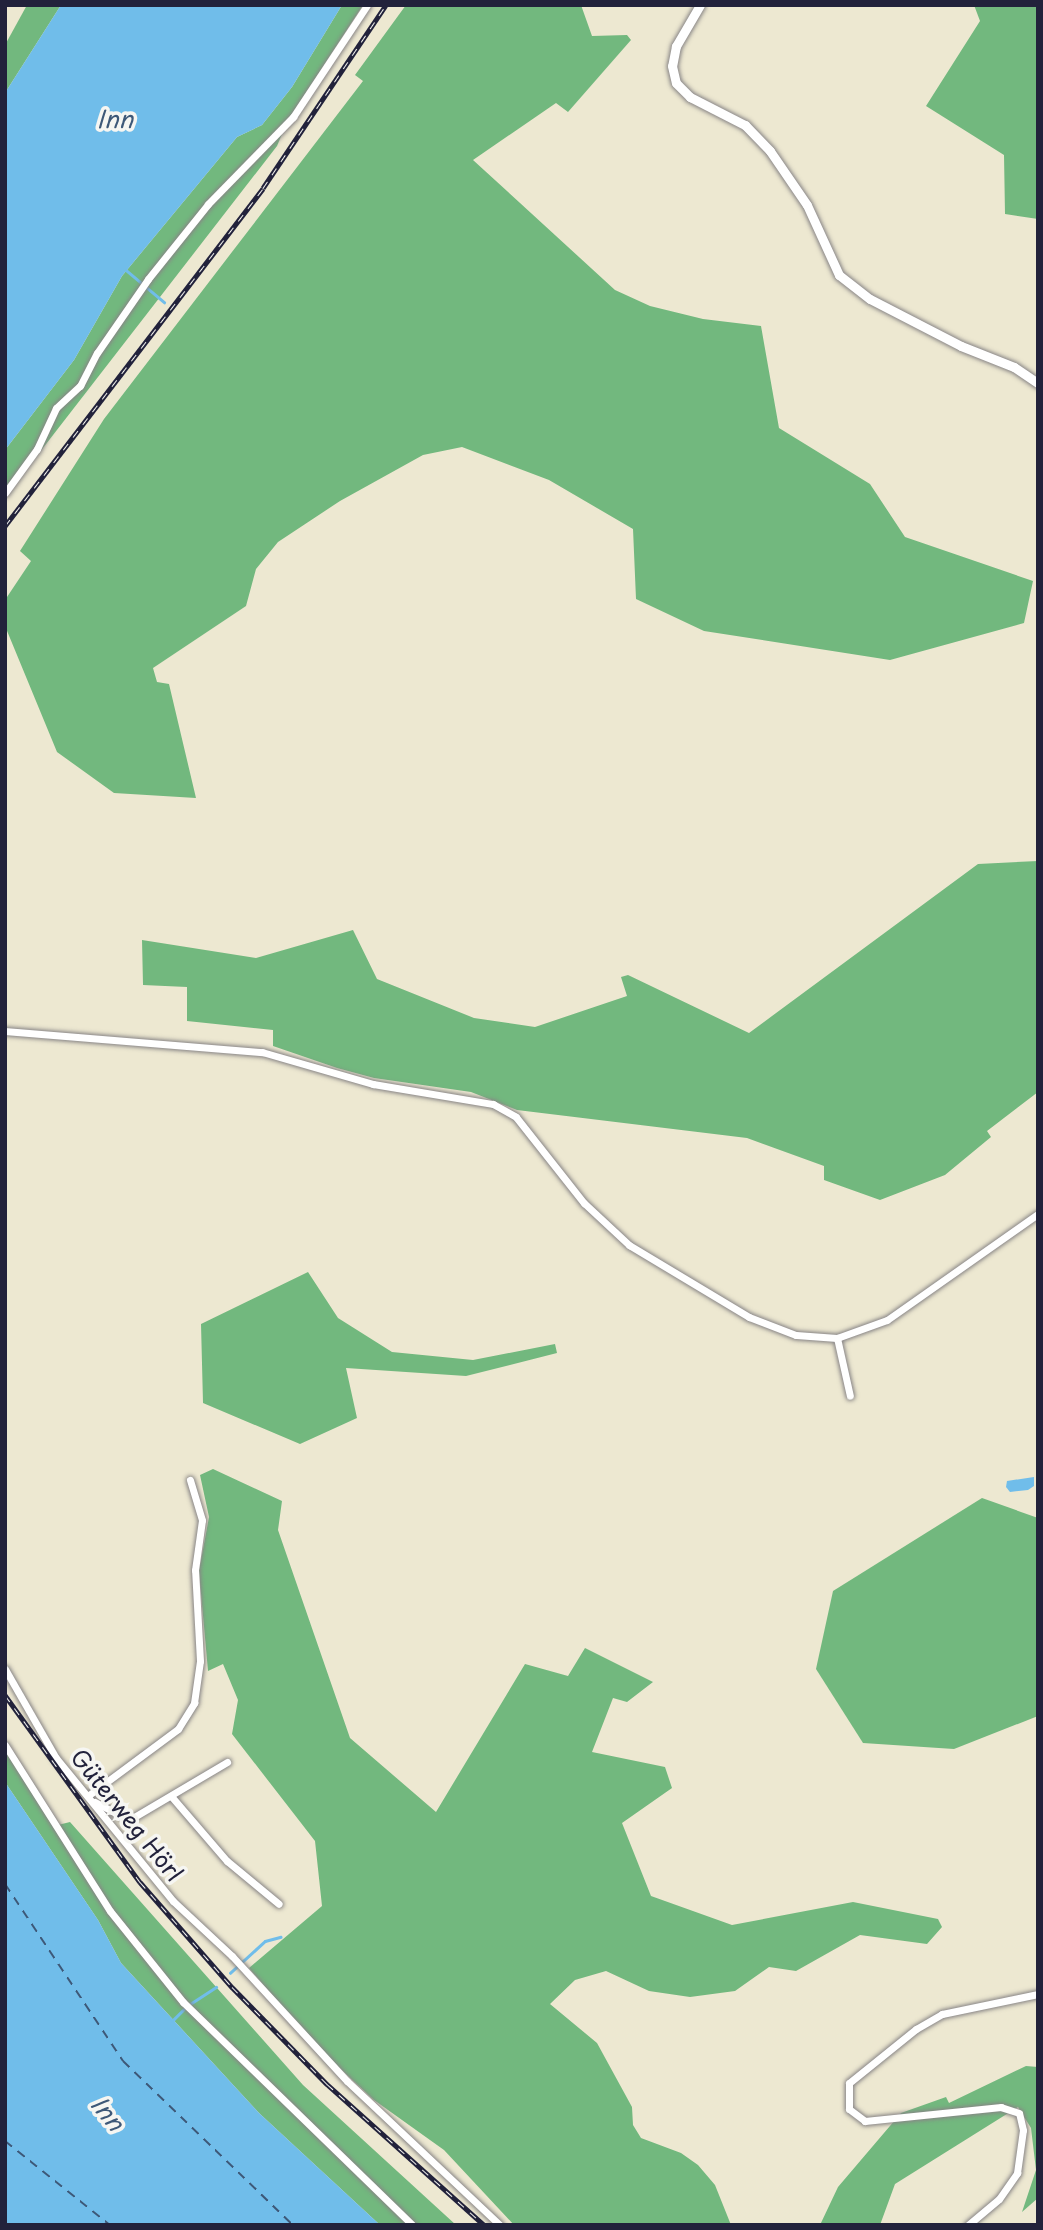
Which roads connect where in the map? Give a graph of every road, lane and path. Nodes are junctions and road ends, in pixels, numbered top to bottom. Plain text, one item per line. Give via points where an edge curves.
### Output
1 (367, 5) edge
2 (700, 5) edge
3 (1038, 383) edge
4 (5, 493) edge
5 (5, 1031) edge
6 (1038, 1214) edge
7 (837, 1338) junction
8 (850, 1396) dead end
9 (190, 1480) dead end
10 (5, 1669) edge
11 (5, 1745) edge
12 (227, 1762) dead end
13 (89, 1795) junction
14 (171, 1796) junction
15 (96, 1802) junction
16 (279, 1904) dead end
17 (1038, 1994) edge
18 (412, 2225) edge
19 (500, 2225) edge
20 (968, 2225) edge

1 - 4 street via 293,117 208,204 148,279 80,386 56,408 37,449
2 - 3 street via 676,46 672,66 676,83 690,97 744,125 770,151 807,205 839,275 870,299
5 - 7 street via 262,1052 373,1084 493,1104 516,1117 584,1203 629,1245 762,1324 796,1335
6 - 7 street via 887,1321
7 - 8 street
9 - 13 street via 202,1520 195,1570 200,1661 194,1703 178,1729
10 - 13 street, Güterweg Hörl via 56,1758
11 - 18 street via 110,1911 183,2002
12 - 14 street
13 - 15 street, Güterweg Hörl
14 - 15 street via 129,1820
14 - 16 street via 226,1861
15 - 19 street, Güterweg Hörl via 125,1848 173,1901 232,1956 312,2046
17 - 20 street via 942,2014 849,2083 849,2109 865,2121 1001,2106 1019,2113 1023,2130 1017,2173 1004,2193

